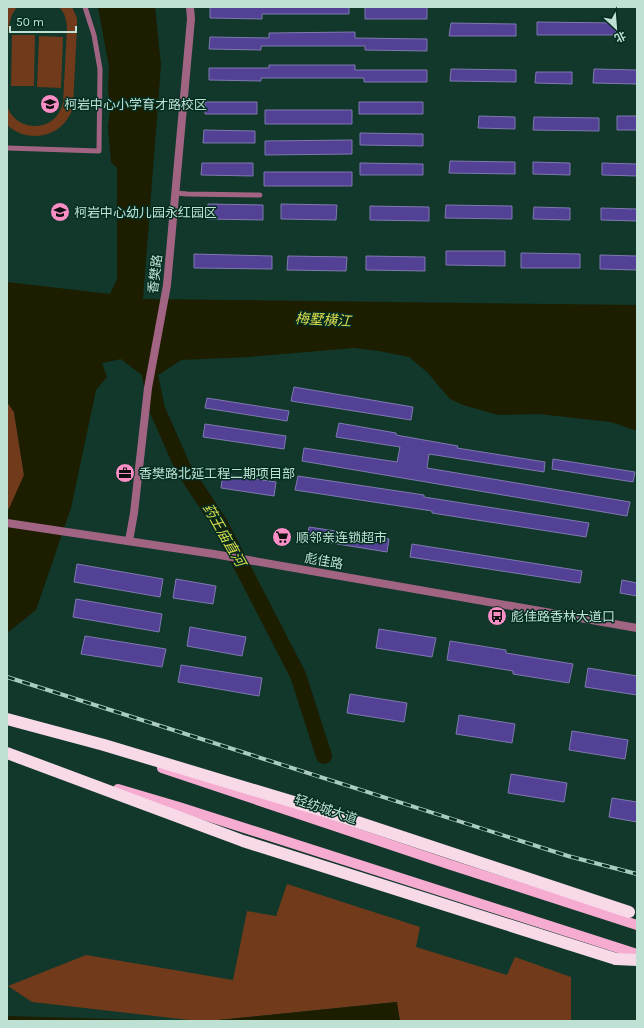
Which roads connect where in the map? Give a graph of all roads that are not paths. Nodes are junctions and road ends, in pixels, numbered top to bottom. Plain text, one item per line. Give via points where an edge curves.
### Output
1 (84, 7) edge
2 (190, 7) edge
3 (7, 148) edge
4 (176, 193) junction
5 (260, 195) dead end
6 (7, 523) edge
7 (129, 541) junction
8 (637, 628) edge
9 (7, 719) edge
10 (7, 754) edge
11 (633, 914) edge
12 (637, 925) edge
13 (637, 954) edge
14 (637, 960) edge

1 - 3 lane via 94,35 100,69 99,151
2 - 4 street, 香樊路
4 - 5 lane
4 - 7 street, 香樊路 via 167,285 148,388
6 - 7 street, 彪佳路
7 - 8 street, 彪佳路
9 - 11 highway, bridge via 104,745 327,812
9 - 12 main road, 轻纺城大道
10 - 13 main road
10 - 14 highway, bridge via 243,841 616,959

